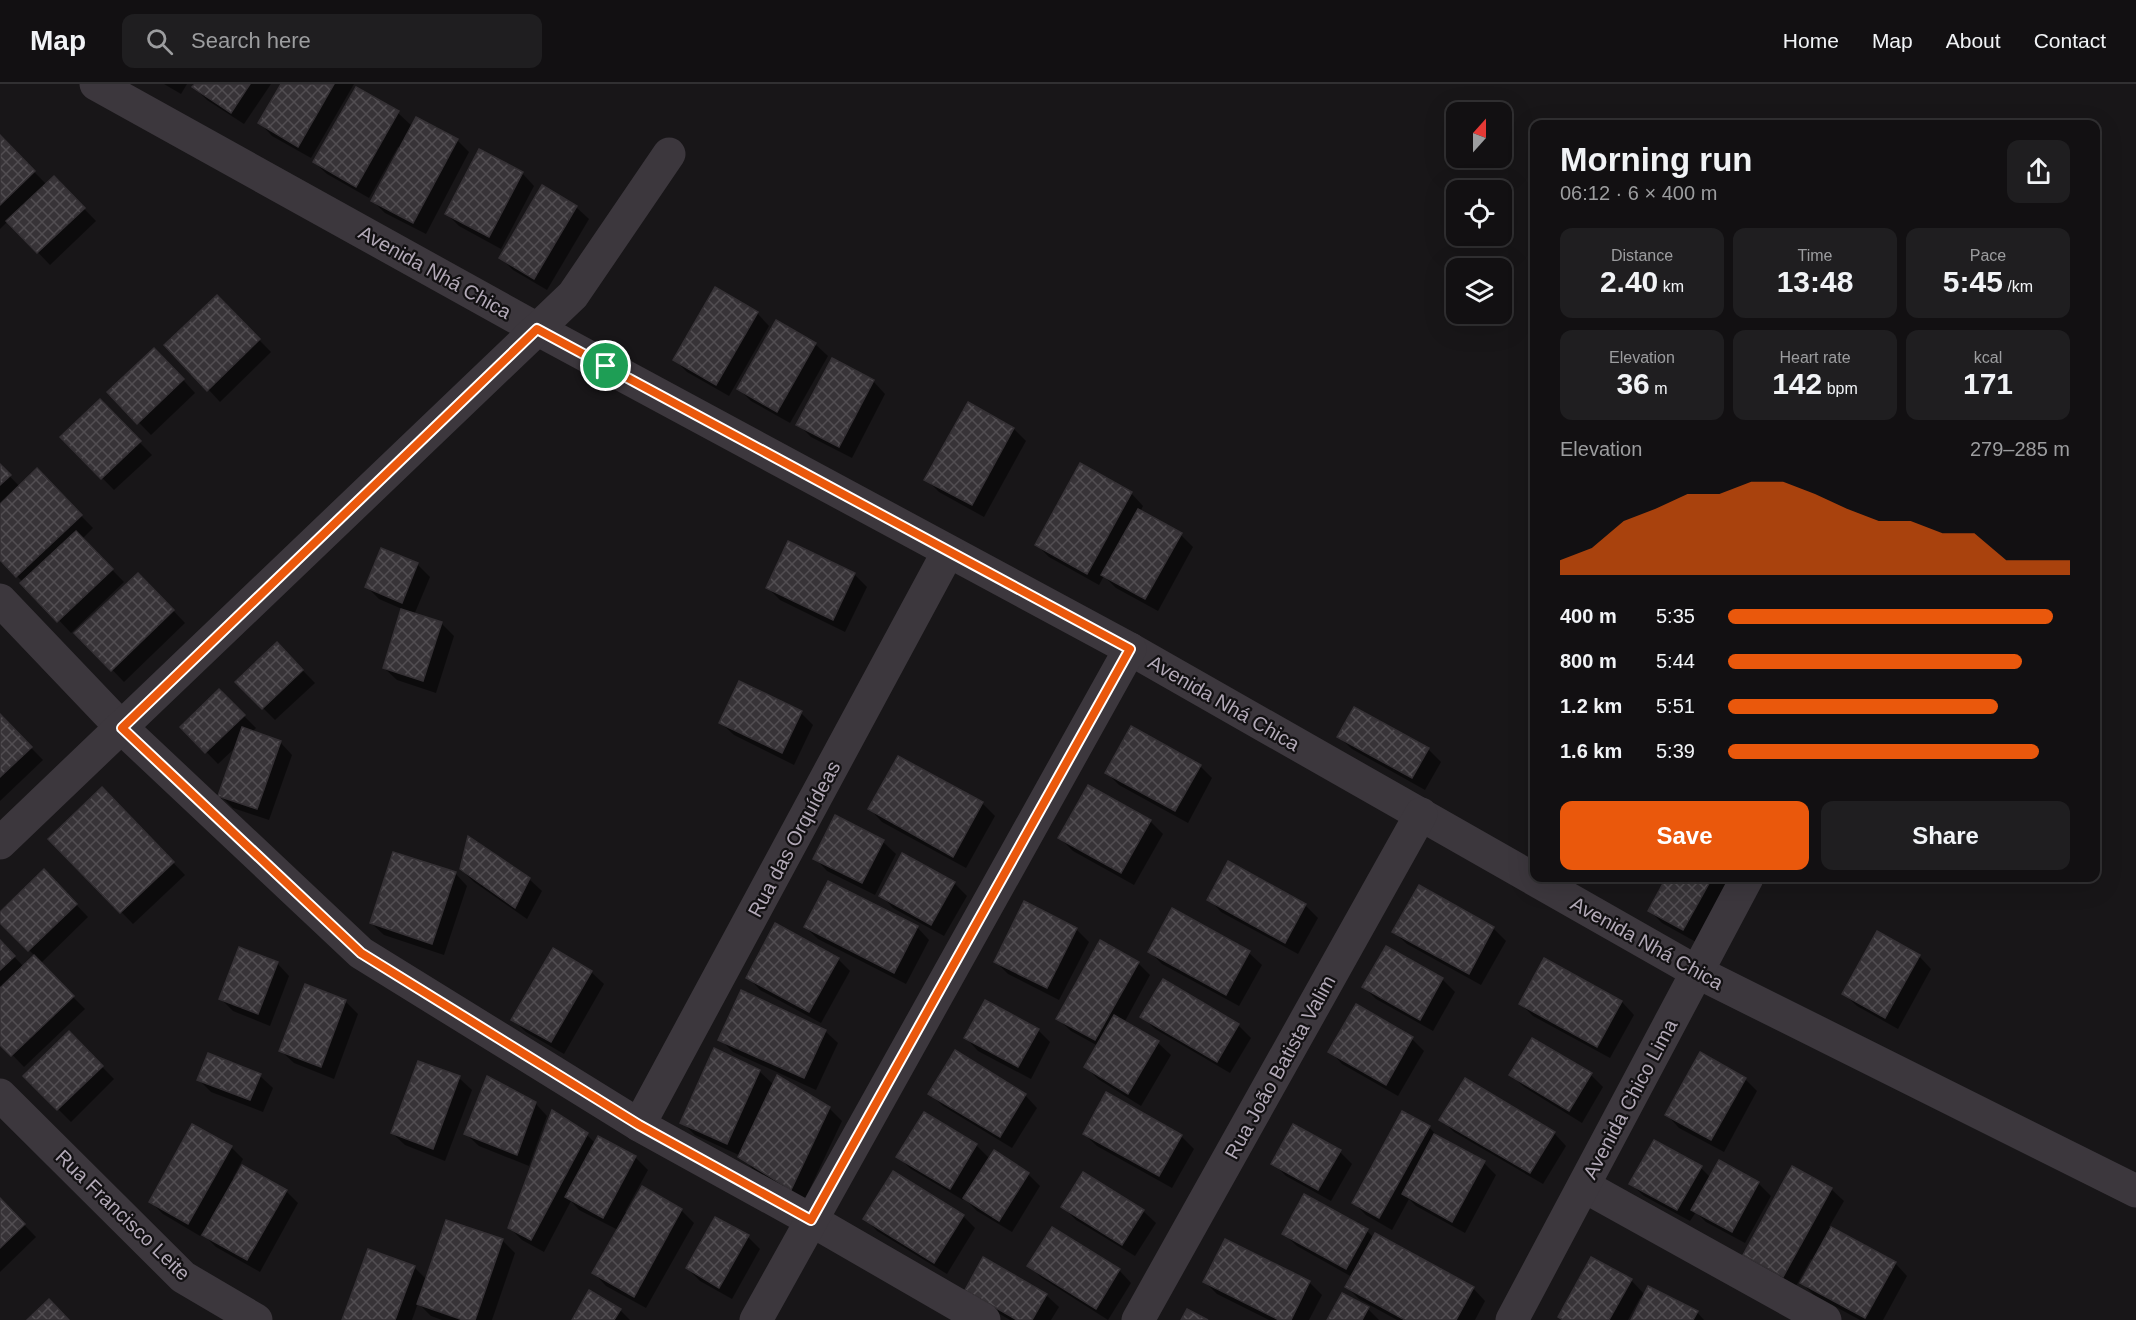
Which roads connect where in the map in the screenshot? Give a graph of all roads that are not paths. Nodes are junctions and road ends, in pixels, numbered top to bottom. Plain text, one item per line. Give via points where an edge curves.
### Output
1 (96, 84) edge
2 (669, 154) dead end
3 (537, 329) junction
4 (948, 552) junction
5 (0, 600) edge
6 (1130, 649) junction
7 (122, 728) junction
8 (1421, 814) junction
9 (0, 843) edge
10 (1530, 876) edge
11 (1540, 882) edge
12 (1745, 882) edge
13 (1697, 972) junction
14 (0, 1095) edge
15 (639, 1125) junction
16 (1584, 1186) junction
17 (2136, 1191) edge
18 (811, 1220) junction
19 (256, 1320) edge
20 (756, 1320) edge
21 (984, 1320) edge
22 (1138, 1320) edge
23 (1512, 1320) edge
24 (1826, 1320) edge

1 - 3 street, Avenida Nhá Chica
2 - 3 street via 573,295
3 - 4 street, Avenida Nhá Chica
3 - 7 street
4 - 6 street, Avenida Nhá Chica
4 - 15 street, Rua das Orquídeas
5 - 7 street
6 - 8 street, Avenida Nhá Chica
6 - 18 street
7 - 9 street
7 - 15 street via 361,953
8 - 10 street, Avenida Nhá Chica
8 - 22 street, Rua João Batista Valim
11 - 13 street, Avenida Nhá Chica
12 - 13 street, Avenida Chico Lima
13 - 16 street, Avenida Chico Lima
13 - 17 street, Avenida Nhá Chica
14 - 19 street, Rua Francisco Leite via 183,1277
15 - 18 street
16 - 23 street, Avenida Chico Lima
16 - 24 street
18 - 20 street
18 - 21 street

